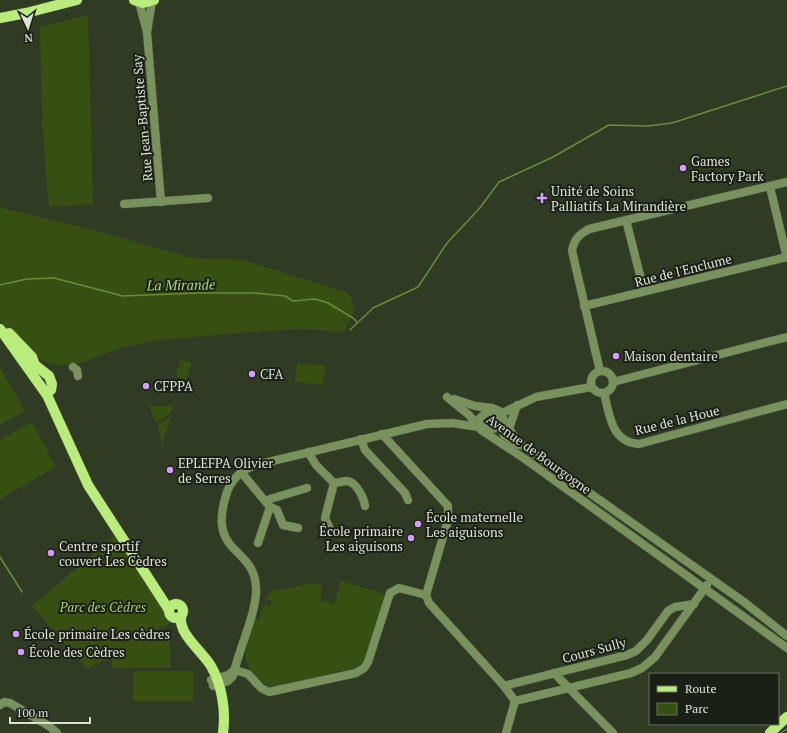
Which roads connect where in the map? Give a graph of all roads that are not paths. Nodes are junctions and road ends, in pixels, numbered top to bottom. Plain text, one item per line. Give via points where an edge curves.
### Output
1 (77, 0) edge
2 (136, 1) edge
3 (153, 1) edge
4 (26, 13) junction
5 (0, 18) edge
6 (0, 21) edge
7 (147, 32) junction
8 (787, 182) edge
9 (770, 187) junction
10 (208, 198) dead end
11 (161, 202) junction
12 (124, 204) dead end
13 (626, 220) junction
14 (787, 257) edge
15 (644, 291) junction
16 (584, 306) junction
17 (0, 325) edge
18 (0, 329) edge
19 (787, 337) edge
20 (73, 368) dead end
21 (600, 371) junction
22 (78, 376) dead end
23 (613, 382) junction
24 (591, 387) junction
25 (47, 390) junction
26 (604, 393) junction
27 (787, 404) edge
28 (517, 405) junction
29 (500, 417) junction
30 (480, 425) junction
31 (509, 429) junction
32 (382, 434) junction
33 (361, 439) junction
34 (308, 452) junction
35 (241, 472) junction
36 (334, 483) junction
37 (307, 488) dead end
38 (408, 500) dead end
39 (269, 504) junction
40 (365, 506) dead end
41 (298, 528) dead end
42 (330, 529) dead end
43 (258, 543) dead end
44 (707, 585) junction
45 (426, 595) junction
46 (694, 604) junction
47 (787, 636) edge
48 (787, 640) edge
49 (787, 645) edge
50 (787, 648) edge
51 (235, 670) junction
52 (554, 673) junction
53 (215, 682) junction
54 (504, 686) junction
55 (570, 688) junction
56 (515, 701) junction
57 (0, 705) edge
58 (779, 725) edge
59 (57, 733) edge
60 (219, 733) edge
61 (223, 733) edge
62 (506, 733) edge
63 (613, 733) edge
64 (770, 733) edge

1 - 4 main road
2 - 3 main road
2 - 7 street, Rue Jean-Baptiste Say
3 - 7 street, Rue Jean-Baptiste Say
4 - 5 main road
4 - 6 main road
7 - 11 street, Rue Jean-Baptiste Say
8 - 9 street
9 - 13 street
9 - 14 street
10 - 11 street
11 - 12 street
13 - 15 street
13 - 16 street via 589,229 574,241 572,251
14 - 15 street, Rue de l'Enclume
15 - 16 street, Rue de l'Enclume
16 - 21 street
17 - 25 main road via 29,353 34,365 49,376 52,384
18 - 25 main road
19 - 23 street
20 - 22 street via 77,370
21 - 23 street via 610,375
21 - 24 street via 593,375
23 - 26 street via 610,390
24 - 26 street via 596,392
24 - 28 street via 536,397
25 - 53 main road via 64,415 74,452 97,502 162,601 174,612 179,629
26 - 27 street, Rue de la Houe via 617,435 628,444 639,444
28 - 29 street
28 - 31 street
29 - 30 street via 496,428
29 - 30 street via 493,411 487,412
29 - 30 street, Avenue de Bourgogne via 496,409 475,406 447,397
29 - 31 street, Avenue de Bourgogne
29 - 44 street, Avenue de Bourgogne via 504,435
30 - 32 street via 427,424
30 - 44 street, Avenue de Bourgogne
31 - 47 street, Avenue de Bourgogne via 519,443
32 - 33 street
32 - 45 street via 448,506 448,520
33 - 34 street
33 - 38 street via 365,450 405,493
34 - 35 street via 253,466
34 - 36 street via 316,465
35 - 39 street
35 - 51 street via 229,488 221,514 221,523 228,543 253,574 257,592
36 - 40 street via 352,483 364,498
36 - 42 street via 325,518
37 - 39 street via 270,499
39 - 41 street via 276,510 283,525
39 - 43 street
44 - 46 street
44 - 48 street, Avenue de Bourgogne
44 - 49 street, Avenue de Bourgogne
44 - 50 street, Avenue de Bourgogne
45 - 51 street via 398,588 390,593 368,662 356,673 269,692 261,688 248,674
45 - 54 street via 431,606
46 - 52 street, Cours Sully via 675,607 668,611 647,640 627,656
46 - 55 street via 656,657 642,668
51 - 53 street via 232,678
52 - 54 street, Cours Sully
52 - 55 street
53 - 60 main road
53 - 61 main road via 224,720
54 - 56 street
55 - 56 street
55 - 63 street
56 - 62 street
57 - 59 street via 4,702 10,703
58 - 64 main road

